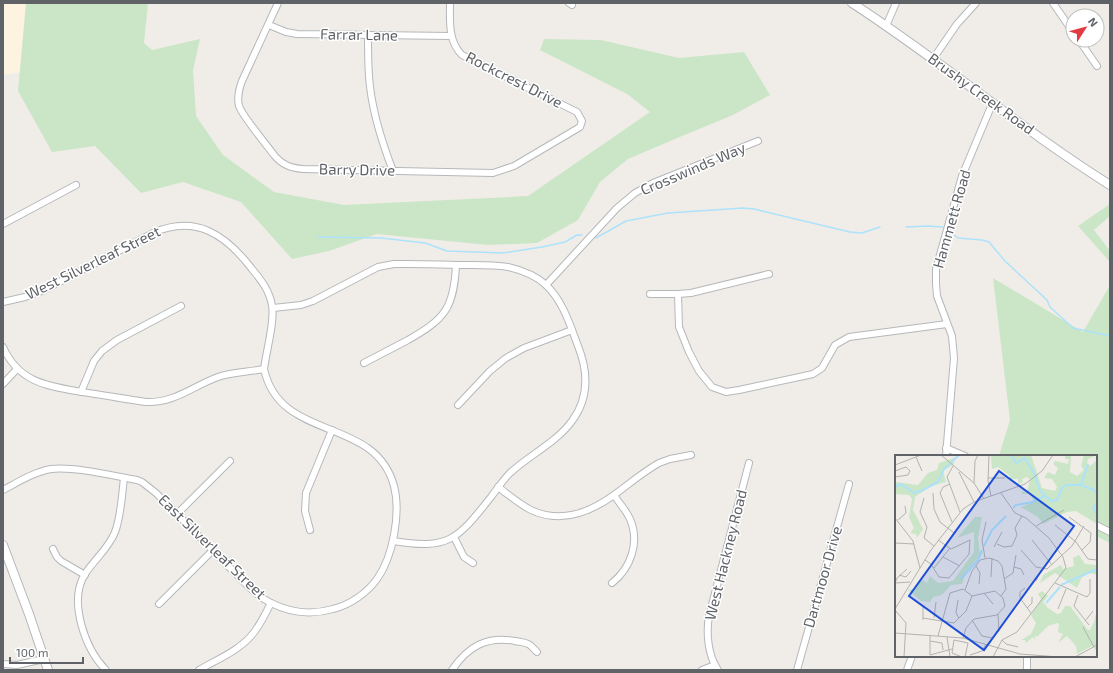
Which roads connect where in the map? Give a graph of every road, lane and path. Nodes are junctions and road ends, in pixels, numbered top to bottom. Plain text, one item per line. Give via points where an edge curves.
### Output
1 (278, 3) edge
2 (450, 3) edge
3 (852, 3) edge
4 (896, 3) edge
5 (976, 3) edge
6 (1053, 3) edge
7 (1065, 20) edge
8 (269, 25) junction
9 (886, 26) junction
10 (368, 36) junction
11 (450, 36) junction
12 (1085, 48) edge
13 (933, 59) junction
14 (1098, 66) dead end
15 (994, 104) junction
16 (571, 109) joint
17 (758, 142) dead end
18 (393, 171) junction
19 (76, 185) dead end
20 (1110, 185) edge
21 (3, 224) edge
22 (456, 265) junction
23 (769, 274) dead end
24 (546, 285) junction
25 (650, 294) dead end
26 (678, 294) junction
27 (3, 302) edge
28 (181, 306) dead end
29 (273, 308) junction
30 (947, 324) junction
31 (572, 330) junction
32 (3, 347) edge
33 (364, 363) dead end
34 (17, 369) junction
35 (264, 369) junction
36 (3, 384) edge
37 (81, 392) junction
38 (458, 405) dead end
39 (332, 430) junction
40 (946, 448) junction
41 (691, 454) dead end
42 (946, 455) edge
43 (963, 455) edge
44 (230, 461) dead end
45 (749, 463) dead end
46 (124, 478) junction
47 (848, 484) dead end
48 (498, 487) junction
49 (3, 490) edge
50 (614, 495) junction
51 (177, 514) junction
52 (1097, 526) edge
53 (310, 530) dead end
54 (1110, 532) edge
55 (454, 537) junction
56 (392, 541) junction
57 (3, 545) edge
58 (53, 548) dead end
59 (213, 550) junction
60 (473, 563) dead end
61 (85, 575) junction
62 (612, 584) dead end
63 (271, 603) junction
64 (159, 604) dead end
65 (537, 652) dead end
66 (912, 657) edge
67 (1027, 657) edge
68 (44, 659) junction
69 (3, 664) edge
70 (716, 667) edge
71 (48, 670) edge
72 (106, 670) edge
73 (198, 670) edge
74 (452, 670) edge
75 (702, 670) edge
76 (797, 670) edge
77 (907, 670) edge
78 (1027, 670) edge

1 - 8 street, Barry Drive
2 - 11 street
3 - 9 main road, Brushy Creek Road
4 - 9 street
5 - 13 street via 957,24
6 - 7 street
8 - 10 street, Farrar Lane via 293,34
8 - 18 street, Barry Drive via 242,81 239,103 242,112 277,159 288,166 303,169
9 - 13 main road, Brushy Creek Road
10 - 11 street, Farrar Lane
10 - 18 street via 371,91 381,138
11 - 16 street, Rockcrest Drive via 456,48 466,57
12 - 14 street
13 - 15 main road, Brushy Creek Road
15 - 20 main road, Brushy Creek Road
15 - 30 street, Hammett Road via 962,176 936,269 936,291
16 - 18 street, Barry Drive via 580,115 580,127 507,169 493,173
17 - 24 street, Crosswinds Way via 635,192
19 - 21 street
22 - 24 street via 509,267
22 - 29 street via 387,265 313,301
22 - 33 street via 452,296 438,319 425,330
23 - 26 street
24 - 31 street via 562,306
25 - 26 street
26 - 30 street via 679,327 689,352 699,371 712,387 726,392 812,374 822,368 835,345 850,337
27 - 29 street, West Silverleaf Street via 44,290 153,233 183,226 210,231 229,243 264,284
28 - 37 street via 117,340 102,351 94,361
29 - 35 street, West Silverleaf Street
30 - 40 street, Hammett Road via 952,336 954,358
31 - 38 street via 524,348 506,358
31 - 48 street via 582,356 585,373 584,392 579,410 563,432 516,468
32 - 34 street
34 - 36 street
34 - 37 street via 43,385
35 - 37 street via 219,376 162,402
35 - 39 street, East Silverleaf Street via 272,392 284,406 297,415
39 - 53 street via 306,493 305,511
39 - 56 street, East Silverleaf Street via 369,448 380,458 388,471 397,501
40 - 42 street, Hammett Road
40 - 43 street
41 - 50 street via 659,463
44 - 51 street
45 - 70 street, West Hackney Road via 709,616 708,637
46 - 49 street, East Silverleaf Street via 51,469
46 - 51 street, East Silverleaf Street via 137,480 147,486
46 - 61 street via 115,532
47 - 76 street, Dartmoor Drive
48 - 50 street via 530,509 554,516 585,512
48 - 55 street via 467,526
50 - 62 street via 630,518 634,542 628,565
51 - 59 street, East Silverleaf Street
52 - 54 street
55 - 56 street via 430,545
55 - 60 street via 464,557
56 - 63 street, East Silverleaf Street via 388,559 377,579 363,593 346,604 327,611 307,613 288,610
57 - 68 main road
58 - 61 street via 61,561
59 - 63 street, East Silverleaf Street via 255,592
59 - 64 street
61 - 72 street via 78,591 79,613 92,652
63 - 73 street via 246,641
65 - 74 street via 528,644 493,640 480,644 468,652
66 - 77 street
67 - 78 street
68 - 69 street via 17,665
68 - 71 main road
70 - 75 street

